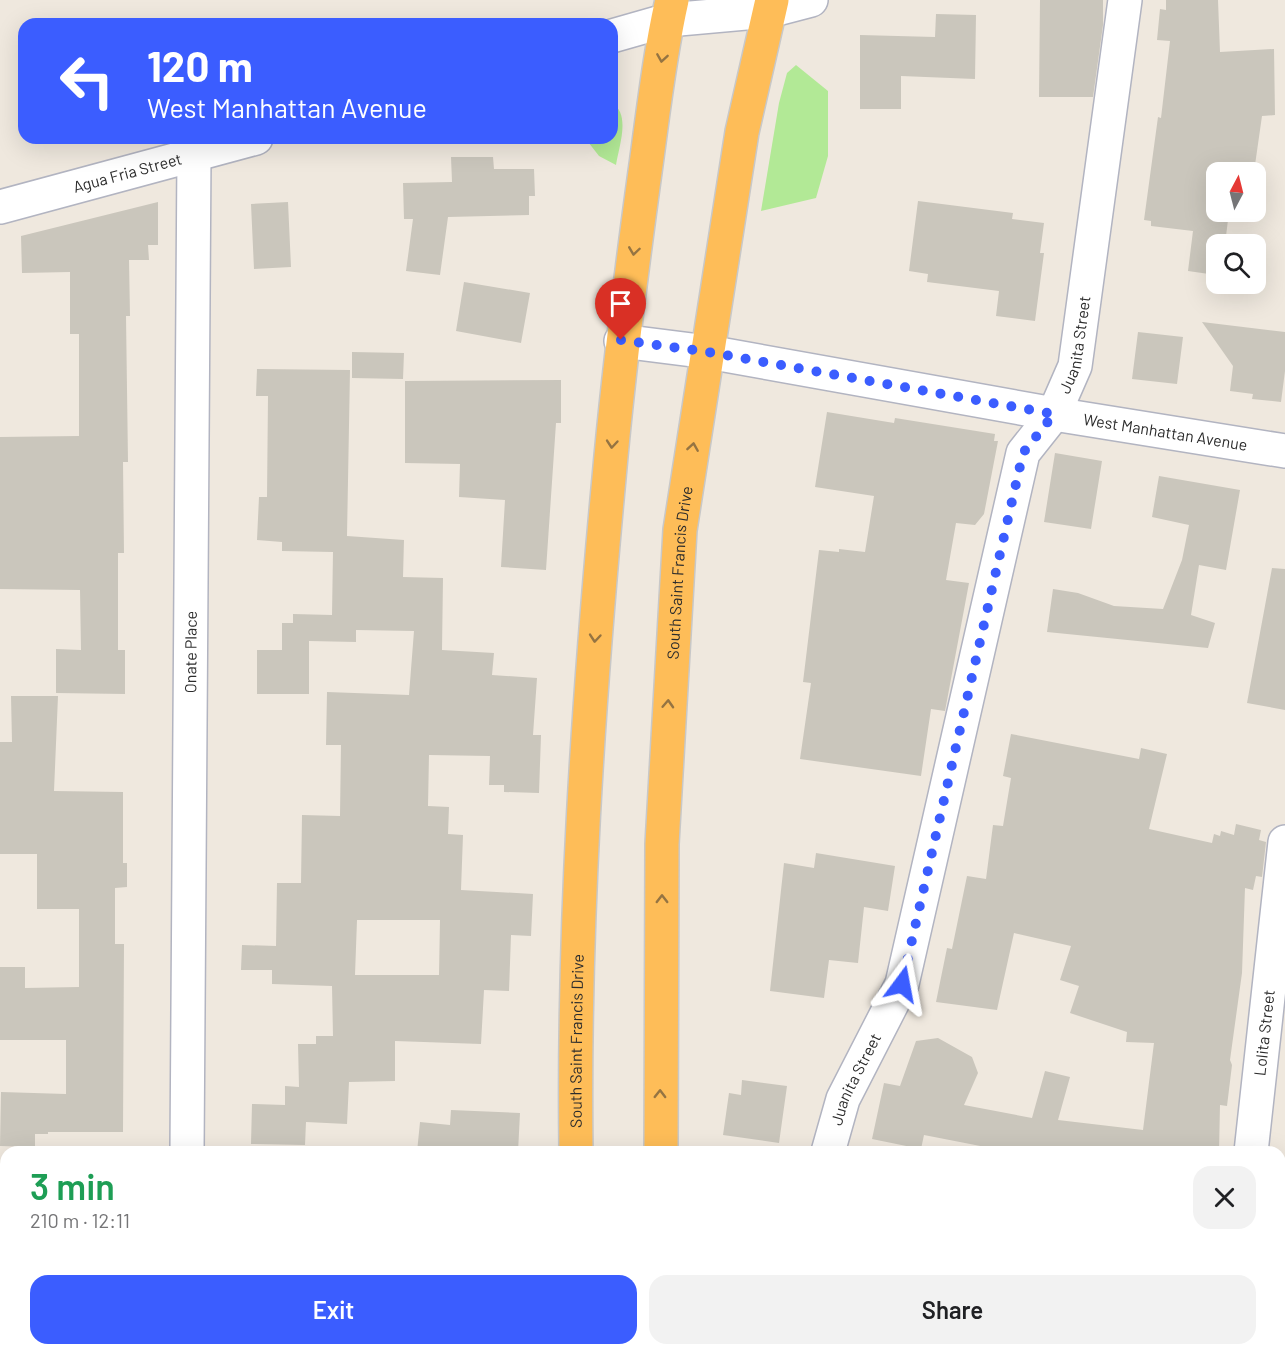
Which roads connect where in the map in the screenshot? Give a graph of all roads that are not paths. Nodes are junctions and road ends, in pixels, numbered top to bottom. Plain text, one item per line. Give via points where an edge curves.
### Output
1 (811, 0) edge
2 (1125, 0) edge
3 (770, 5) edge
4 (670, 10) edge
5 (618, 33) edge
6 (233, 144) edge
7 (194, 154) junction
8 (0, 207) edge
9 (621, 340) junction
10 (708, 352) junction
11 (1054, 414) junction
12 (1285, 451) edge
13 (1285, 842) edge
14 (187, 1146) edge
15 (576, 1146) edge
16 (661, 1146) edge
17 (830, 1146) edge
18 (1252, 1146) edge

1 - 3 street
2 - 11 street, Juanita Street via 1075,366
3 - 4 street
3 - 10 highway, South Saint Francis Drive via 742,132
4 - 5 street
4 -> 9 highway, South Saint Francis Drive
6 - 7 street, Agua Fria Street
7 - 8 street, Agua Fria Street
7 - 14 street, Onate Place
9 - 10 street, West Manhattan Avenue
9 -> 15 highway, South Saint Francis Drive via 585,756 574,1029
10 - 11 street, West Manhattan Avenue
16 -> 10 highway, South Saint Francis Drive via 662,844 668,695 680,530
11 - 12 street, West Manhattan Avenue
11 - 17 street, Juanita Street via 1023,453 902,984 843,1099
13 - 18 street, Lolita Street

